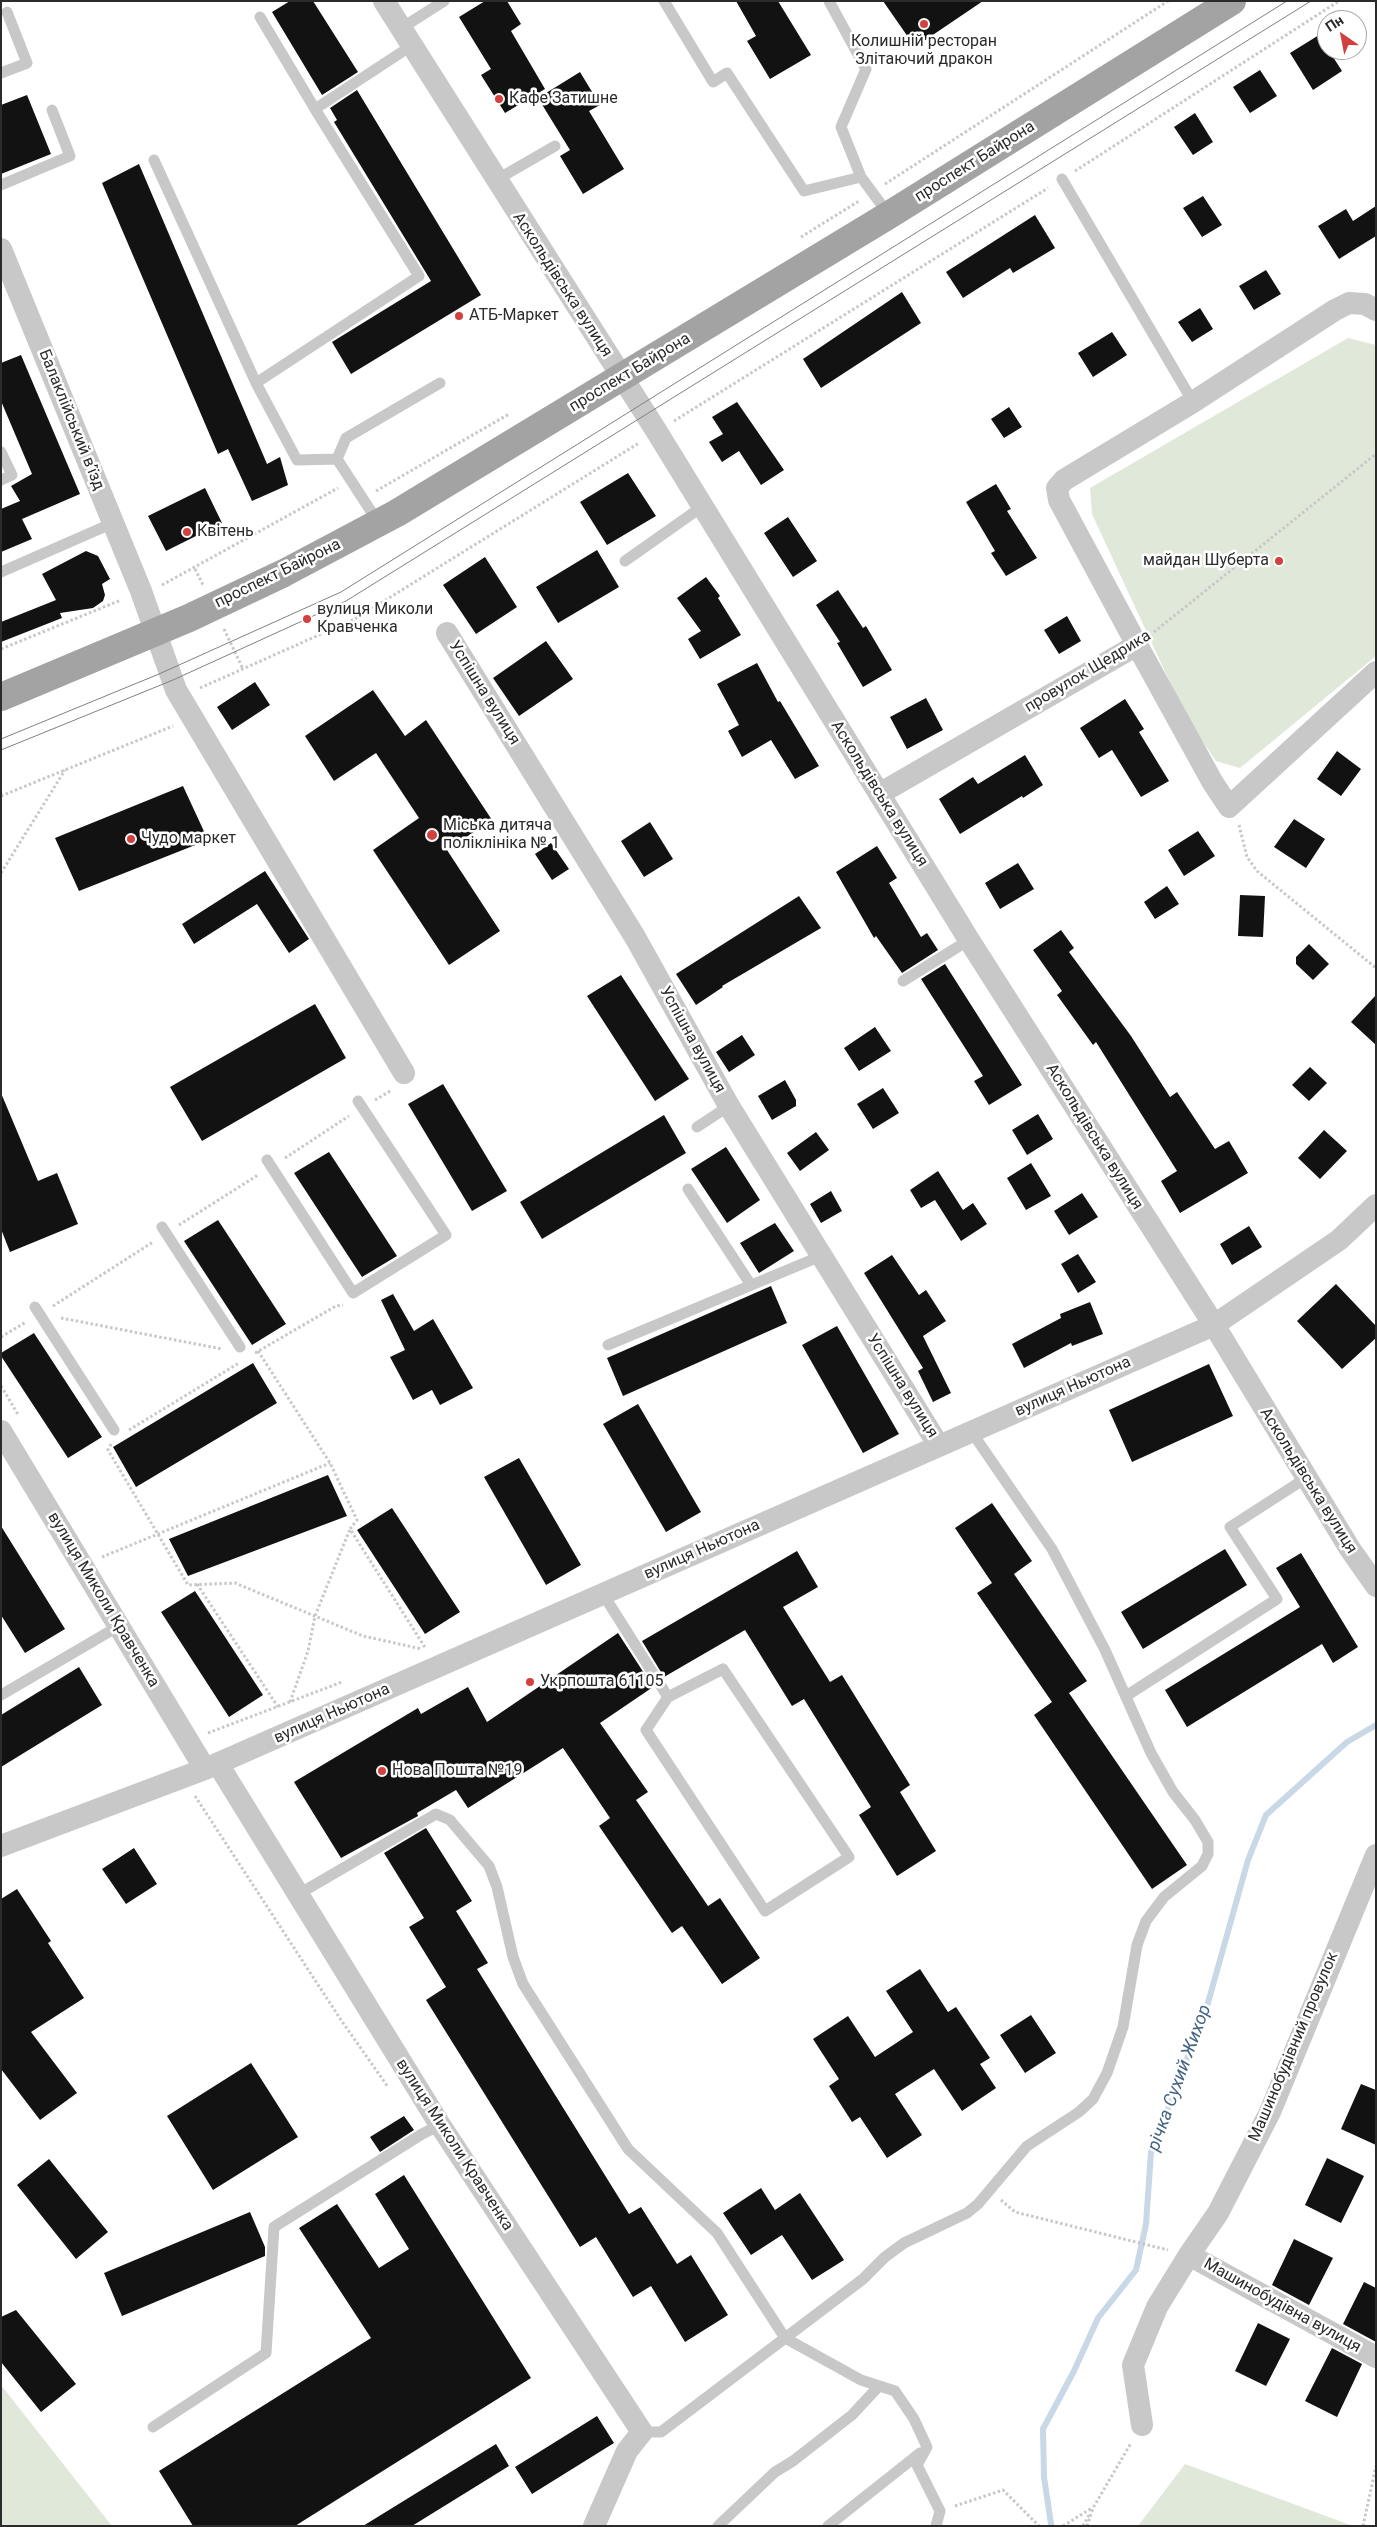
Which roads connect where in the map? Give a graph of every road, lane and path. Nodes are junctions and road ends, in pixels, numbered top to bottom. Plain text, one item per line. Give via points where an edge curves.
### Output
1 (384, 1) edge
2 (444, 1) edge
3 (664, 1) edge
4 (829, 1) edge
5 (1168, 1) edge
6 (1232, 1) edge
7 (1340, 1) edge
8 (7, 12) dead end
9 (260, 17) dead end
10 (405, 37) junction
11 (1, 73) edge
12 (315, 109) junction
13 (52, 110) dead end
14 (555, 146) dead end
15 (154, 160) dead end
16 (861, 177) junction
17 (1062, 179) junction
18 (496, 180) junction
19 (1, 184) edge
20 (873, 192) junction
21 (889, 215) junction
22 (799, 239) dead end
23 (1, 248) edge
24 (1376, 310) edge
25 (622, 378) junction
26 (256, 383) junction
27 (440, 383) dead end
28 (1193, 402) junction
29 (515, 410) dead end
30 (657, 432) junction
31 (1, 452) edge
32 (1376, 454) edge
33 (337, 459) junction
34 (1, 480) edge
35 (351, 481) junction
36 (362, 499) junction
37 (703, 506) junction
38 (114, 523) junction
39 (378, 523) junction
40 (625, 561) dead end
41 (1, 572) edge
42 (141, 591) junction
43 (156, 632) junction
44 (447, 633) dead end
45 (1137, 646) junction
46 (1, 649) edge
47 (1376, 672) edge
48 (1, 697) edge
49 (181, 697) junction
50 (192, 718) junction
51 (65, 770) junction
52 (879, 794) junction
53 (1, 796) edge
54 (1229, 807) junction
55 (1, 873) edge
56 (969, 940) junction
57 (1376, 968) edge
58 (903, 981) dead end
59 (404, 1073) dead end
60 (360, 1105) joint
61 (729, 1106) junction
62 (697, 1127) dead end
63 (270, 1163) junction
64 (688, 1189) dead end
65 (1376, 1205) edge
66 (164, 1230) junction
67 (821, 1256) junction
68 (751, 1285) junction
69 (359, 1289) junction
70 (37, 1311) junction
71 (1214, 1325) junction
72 (1, 1337) edge
73 (608, 1345) dead end
74 (240, 1347) dead end
75 (223, 1349) dead end
76 (258, 1351) junction
77 (252, 1355) dead end
78 (244, 1360) dead end
79 (1, 1386) edge
80 (21, 1420) dead end
81 (128, 1430) dead end
82 (1, 1431) edge
83 (971, 1431) junction
84 (113, 1435) joint
85 (938, 1446) junction
86 (330, 1463) junction
87 (1306, 1478) junction
88 (350, 1528) junction
89 (158, 1534) junction
90 (98, 1558) dead end
91 (196, 1584) junction
92 (1376, 1586) edge
93 (602, 1594) junction
94 (315, 1616) junction
95 (119, 1626) junction
96 (427, 1650) junction
97 (418, 1654) dead end
98 (345, 1682) dead end
99 (1, 1695) edge
100 (1126, 1696) junction
101 (668, 1697) junction
102 (290, 1702) junction
103 (278, 1707) junction
104 (200, 1736) dead end
105 (212, 1766) junction
106 (1, 1846) edge
107 (1376, 1855) edge
108 (297, 1895) junction
109 (440, 2126) junction
110 (989, 2191) junction
111 (1156, 2247) dead end
112 (1188, 2255) junction
113 (785, 2338) junction
114 (1376, 2357) edge
115 (879, 2386) junction
116 (1142, 2425) joint
117 (153, 2427) dead end
118 (642, 2432) junction
119 (927, 2447) junction
120 (1376, 2466) edge
121 (1093, 2508) junction
122 (940, 2511) junction
123 (597, 2525) edge
124 (718, 2526) edge
125 (828, 2526) edge
126 (936, 2526) edge
127 (1039, 2526) edge
128 (1063, 2526) edge
129 (1083, 2526) edge
130 (1087, 2526) edge
131 (1363, 2526) edge

1 - 10 street, Аскольдівська вулиця
2 - 10 lane
3 - 16 lane via 713,82 727,73 804,191
4 - 16 lane via 866,69 841,127
5 - 20 path
6 - 21 main road, проспект Байрона
7 - 17 path
8 - 11 lane via 27,63
9 - 12 lane
10 - 12 lane
10 - 18 street, Аскольдівська вулиця
12 - 26 lane via 420,276
13 - 19 lane via 70,156
14 - 18 lane
15 - 26 lane
16 - 20 lane
17 - 28 lane
17 - 30 path
18 - 25 street, Аскольдівська вулиця
20 - 21 lane
20 - 22 path
21 - 25 main road, проспект Байрона
23 - 38 street, Балаклійський в’їзд
24 - 28 street via 1365,304 1349,304 1335,310
25 - 30 street, Аскольдівська вулиця
25 - 39 main road, проспект Байрона
26 - 33 lane via 297,460
27 - 33 lane via 346,438
28 - 45 street via 1064,480 1057,488 1059,500
29 - 36 path
30 - 37 street, Аскольдівська вулиця
30 - 49 path via 355,619
31 - 34 lane via 12,475
32 - 45 path, провулок Щедрика
33 - 35 lane
35 - 36 lane
35 - 42 path via 170,582
36 - 39 lane
37 - 40 lane
37 - 52 street, Аскольдівська вулиця
38 - 41 lane
38 - 42 street, Балаклійський в’їзд
39 - 43 main road, проспект Байрона via 284,573
42 - 43 street
42 - 46 path
43 - 48 main road, проспект Байрона
43 - 49 street
44 - 61 street, Успішна вулиця via 635,937
45 - 52 street, провулок Щедрика
45 - 54 street
47 - 54 street
49 - 50 street
50 - 51 path
50 - 59 street
51 - 53 path
51 - 55 path
52 - 56 street, Аскольдівська вулиця
54 - 57 path via 1238,823 1247,857 1257,871
56 - 58 lane
56 - 71 street, Аскольдівська вулиця
60 - 63 path
60 - 69 lane via 446,1235
61 - 62 lane
61 - 67 street, Успішна вулиця
63 - 66 path
63 - 69 lane via 353,1293
64 - 68 lane
65 - 71 street, вулиця Ньютона via 1339,1240
66 - 70 path
66 - 74 lane
67 - 68 lane
67 - 85 street, Успішна вулиця
68 - 73 lane
69 - 76 path via 364,1297 352,1304 336,1306
70 - 72 path
70 - 75 path
70 - 84 lane
71 - 83 street, вулиця Ньютона
71 - 87 street, Аскольдівська вулиця
76 - 77 path
76 - 86 path
78 - 81 path
79 - 80 path
82 - 95 street, вулиця Миколи Кравченка
83 - 85 street, вулиця Ньютона
83 - 100 lane via 1052,1549
84 - 89 path via 108,1450
85 - 93 street, вулиця Ньютона
86 - 88 path via 357,1520
86 - 89 path
87 - 92 street, Аскольдівська вулиця
87 - 100 lane via 1230,1527 1277,1599
88 - 94 path
88 - 96 path
89 - 90 path
89 - 91 path via 188,1584
91 - 94 path via 235,1583
91 - 103 path
93 - 101 lane
93 - 105 street, вулиця Ньютона
94 - 96 path via 363,1636
94 - 102 path via 308,1652
95 - 99 lane
95 - 105 street, вулиця Миколи Кравченка
96 - 97 path
98 - 102 path
100 - 110 lane via 1151,1753 1173,1792 1208,1842 1208,1854 1202,1866 1164,1897 1146,1921 1137,1944 1123,2027 1107,2073 1093,2098 1079,2112 1027,2146
101 - 101 lane via 646,1730 765,1911 849,1857 723,1669
102 - 103 path
103 - 104 path
105 - 106 street, вулиця Ньютона
105 - 108 street, вулиця Миколи Кравченка
107 - 112 street, Машинобудівний провулок via 1270,2112 1218,2213
108 - 109 street, вулиця Миколи Кравченка
108 - 113 lane via 436,1814 450,1820 488,1866 497,1887 513,1958 523,1984 628,2149 717,2232
109 - 117 lane via 422,2134 274,2227 266,2353
109 - 118 street, вулиця Миколи Кравченка
110 - 111 path via 1014,2212
110 - 113 lane via 967,2213 904,2242 863,2279
112 - 114 street, Машинобудівна вулиця
112 - 116 street, Машинобудівний провулок via 1157,2307 1133,2365
113 - 115 lane via 861,2380
113 - 118 lane via 661,2432
115 - 119 lane via 895,2391 914,2419
115 - 124 lane via 852,2415 775,2472
116 - 121 path
118 - 123 street via 627,2451
119 - 122 lane via 917,2465
119 - 125 lane
120 - 131 path
121 - 128 path
121 - 129 path
121 - 130 path
122 - 126 lane
122 - 127 path via 1004,2490

